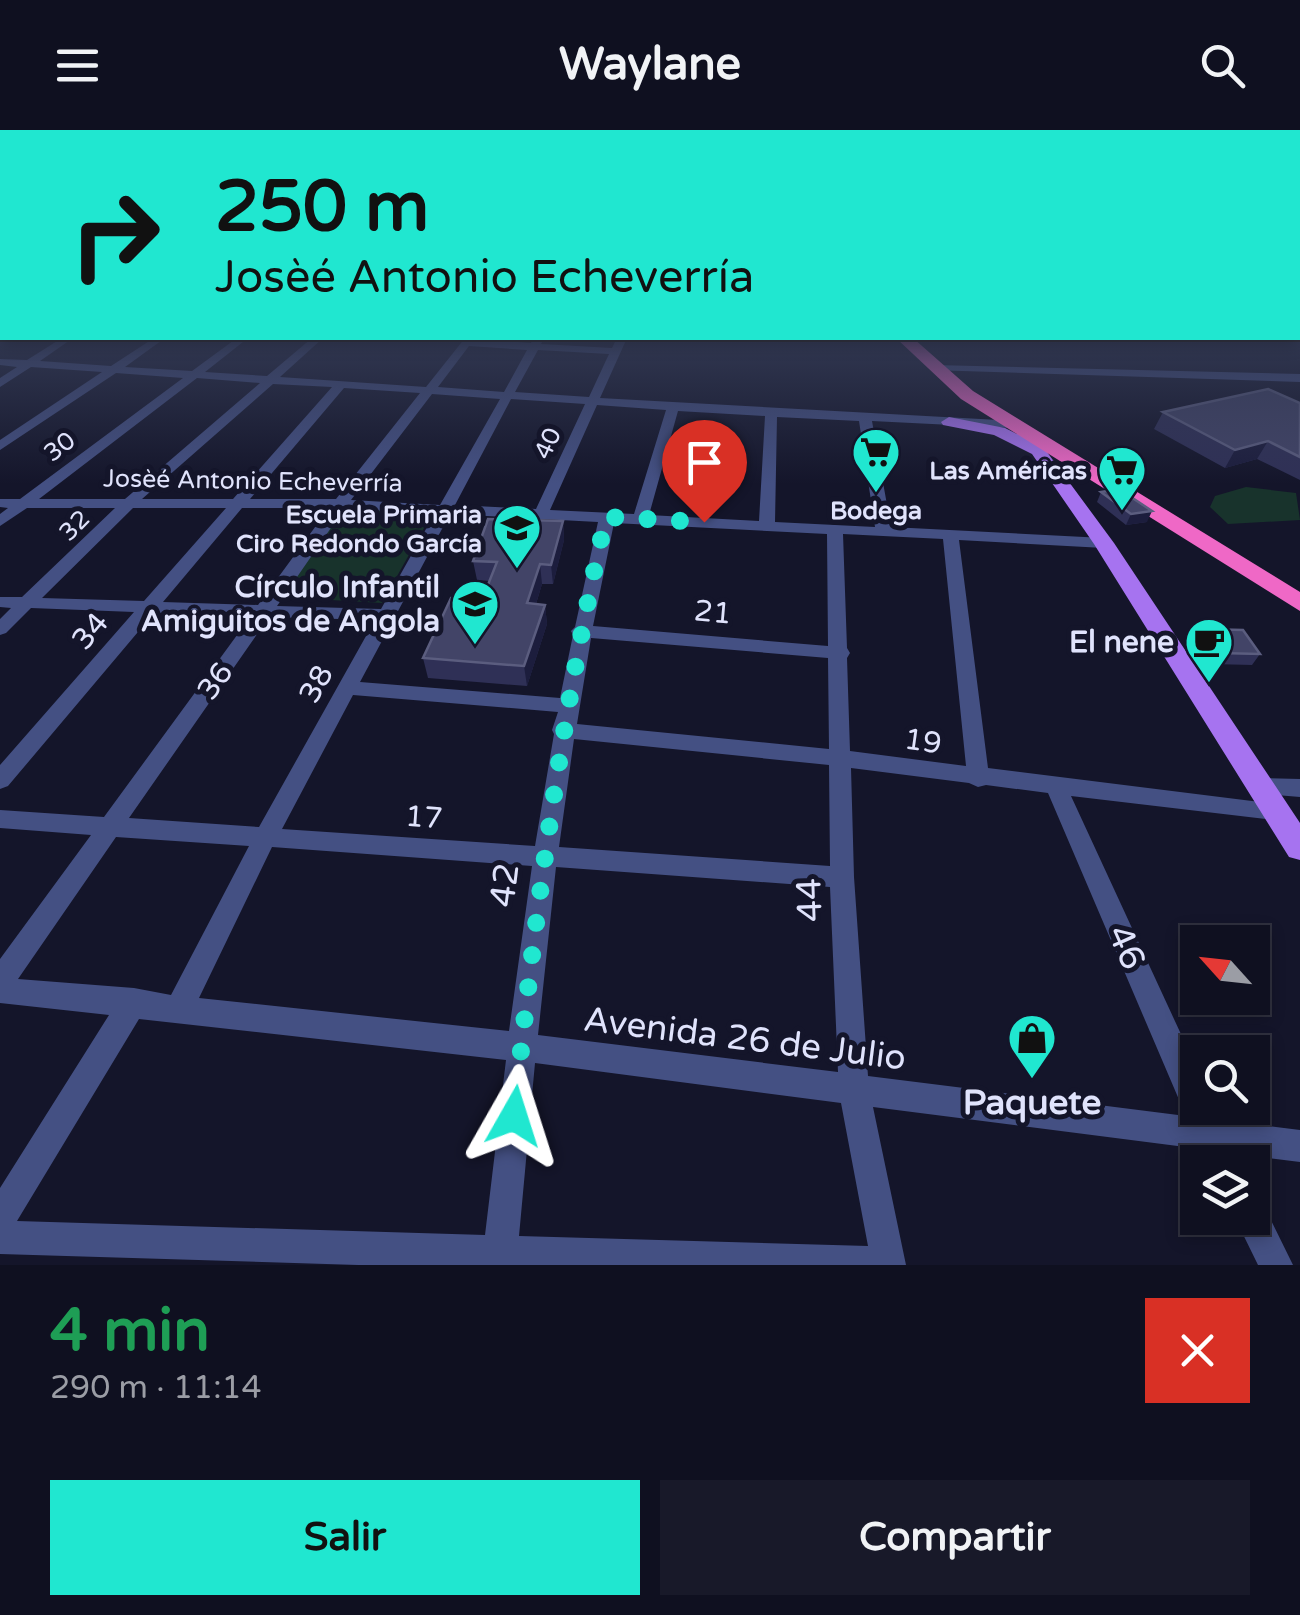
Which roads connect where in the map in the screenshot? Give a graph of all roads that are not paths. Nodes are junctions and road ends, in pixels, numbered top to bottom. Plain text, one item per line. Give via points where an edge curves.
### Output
1 (100, 378) edge
2 (187, 378) edge
3 (251, 378) edge
4 (435, 378) edge
5 (516, 378) edge
6 (602, 378) edge
7 (952, 378) edge
8 (956, 378) edge
9 (266, 379) junction
10 (341, 384) junction
11 (424, 390) junction
12 (967, 395) junction
13 (506, 396) junction
14 (591, 401) junction
15 (673, 406) junction
16 (772, 413) junction
17 (865, 418) junction
18 (949, 422) junction
19 (1018, 428) junction
20 (0, 446) edge
21 (1045, 459) junction
22 (1086, 471) junction
23 (1057, 475) junction
24 (1074, 498) junction
25 (131, 501) junction
26 (238, 502) junction
27 (0, 503) edge
28 (21, 503) junction
29 (340, 504) junction
30 (445, 509) junction
31 (541, 514) junction
32 (606, 517) junction
33 (641, 518) junction
34 (0, 520) edge
35 (766, 525) junction
36 (836, 529) junction
37 (884, 531) junction
38 (950, 535) junction
39 (1104, 543) junction
40 (0, 602) edge
41 (27, 603) junction
42 (1300, 603) edge
43 (149, 604) junction
44 (267, 610) junction
45 (387, 615) junction
46 (0, 629) edge
47 (580, 631) junction
48 (841, 654) junction
49 (348, 688) junction
50 (565, 718) junction
51 (843, 760) junction
52 (978, 779) junction
53 (0, 780) edge
54 (1261, 787) junction
55 (1300, 788) edge
56 (1058, 789) junction
57 (1275, 811) junction
58 (0, 818) edge
59 (107, 828) junction
60 (266, 838) junction
61 (1300, 848) edge
62 (542, 858) junction
63 (842, 877) junction
64 (0, 981) edge
65 (0, 990) edge
66 (134, 1002) junction
67 (178, 1008) junction
68 (522, 1047) junction
69 (1180, 1066) edge
70 (854, 1090) junction
71 (1188, 1145) edge
72 (1300, 1146) edge
73 (1270, 1147) edge
74 (0, 1218) edge
75 (1261, 1235) edge
76 (0, 1237) edge
77 (499, 1259) edge
78 (889, 1265) edge
79 (1276, 1265) edge

1 - 20 street
2 - 28 street, 30
3 - 9 street
4 - 11 street, 36
5 - 13 street, 38
6 - 14 street, 40
7 - 12 highway
8 - 19 highway
9 - 10 street
9 - 25 street, 32
10 - 11 street
10 - 26 street, 34
11 - 13 street
11 - 29 street, 36
12 - 18 street via 976,412
12 - 19 highway
13 - 14 street
13 - 30 street, 38
14 - 15 street
14 - 31 street, 40
15 - 16 street
15 - 33 street
16 - 17 street
16 - 35 street
17 - 18 street
17 - 37 street
18 - 19 street
18 - 21 main road via 1018,438
19 - 21 main road
19 - 22 highway
21 - 23 main road
22 - 23 main road via 1065,466
22 - 24 main road via 1072,481
22 - 42 highway
23 - 24 main road
24 - 39 main road
25 - 26 street, Josèé Antonio Echeverría
25 - 28 street, Josèé Antonio Echeverría
25 - 41 street, 32
26 - 29 street, Josèé Antonio Echeverría
26 - 43 street, 34
27 - 28 street, Josèé Antonio Echeverría
28 - 34 street, 30
29 - 30 street, Josèé Antonio Echeverría
29 - 44 street, 36
30 - 31 street, Josèé Antonio Echeverría
30 - 45 street, 38
31 - 32 street, Josèé Antonio Echeverría
32 - 33 street, Josèé Antonio Echeverría
32 - 47 street, 42
33 - 35 street, Josèé Antonio Echeverría
35 - 36 street, Josèé Antonio Echeverría
36 - 37 street, Josèé Antonio Echeverría
36 - 48 street, 44
37 - 38 street, Josèé Antonio Echeverría
38 - 39 street, Josèé Antonio Echeverría
38 - 52 street
39 - 54 main road
40 - 41 street
41 - 43 street
41 - 46 street, 32
43 - 44 street
43 - 53 street, 34
44 - 45 street
44 - 59 street, 36
45 - 49 street, 38
47 - 48 street, 21
47 - 50 street, 42
48 - 51 street, 44
49 - 50 street, 19
49 - 60 street, 38
50 - 51 street, 19
50 - 62 street, 42
51 - 52 street, 19
51 - 63 street, 44
52 - 56 street, 19
54 - 55 street
54 - 57 main road
56 - 57 street, 19
56 - 69 street, 46
57 - 61 main road
58 - 59 street, 17
59 - 60 street, 17
59 - 64 street, 36
60 - 62 street, 17
60 - 67 street, 38
62 - 63 street, 17
62 - 68 street, 42
63 - 70 street, 44
65 - 66 street, Avenida 26 de Julio
66 - 67 street, Avenida 26 de Julio
66 - 74 street
67 - 68 street, Avenida 26 de Julio
68 - 70 street, Avenida 26 de Julio
68 - 77 street, 42
70 - 71 street, Avenida 26 de Julio
70 - 78 street, 44
72 - 73 street, Avenida 26 de Julio
75 - 79 street
76 - 77 street
77 - 78 street

